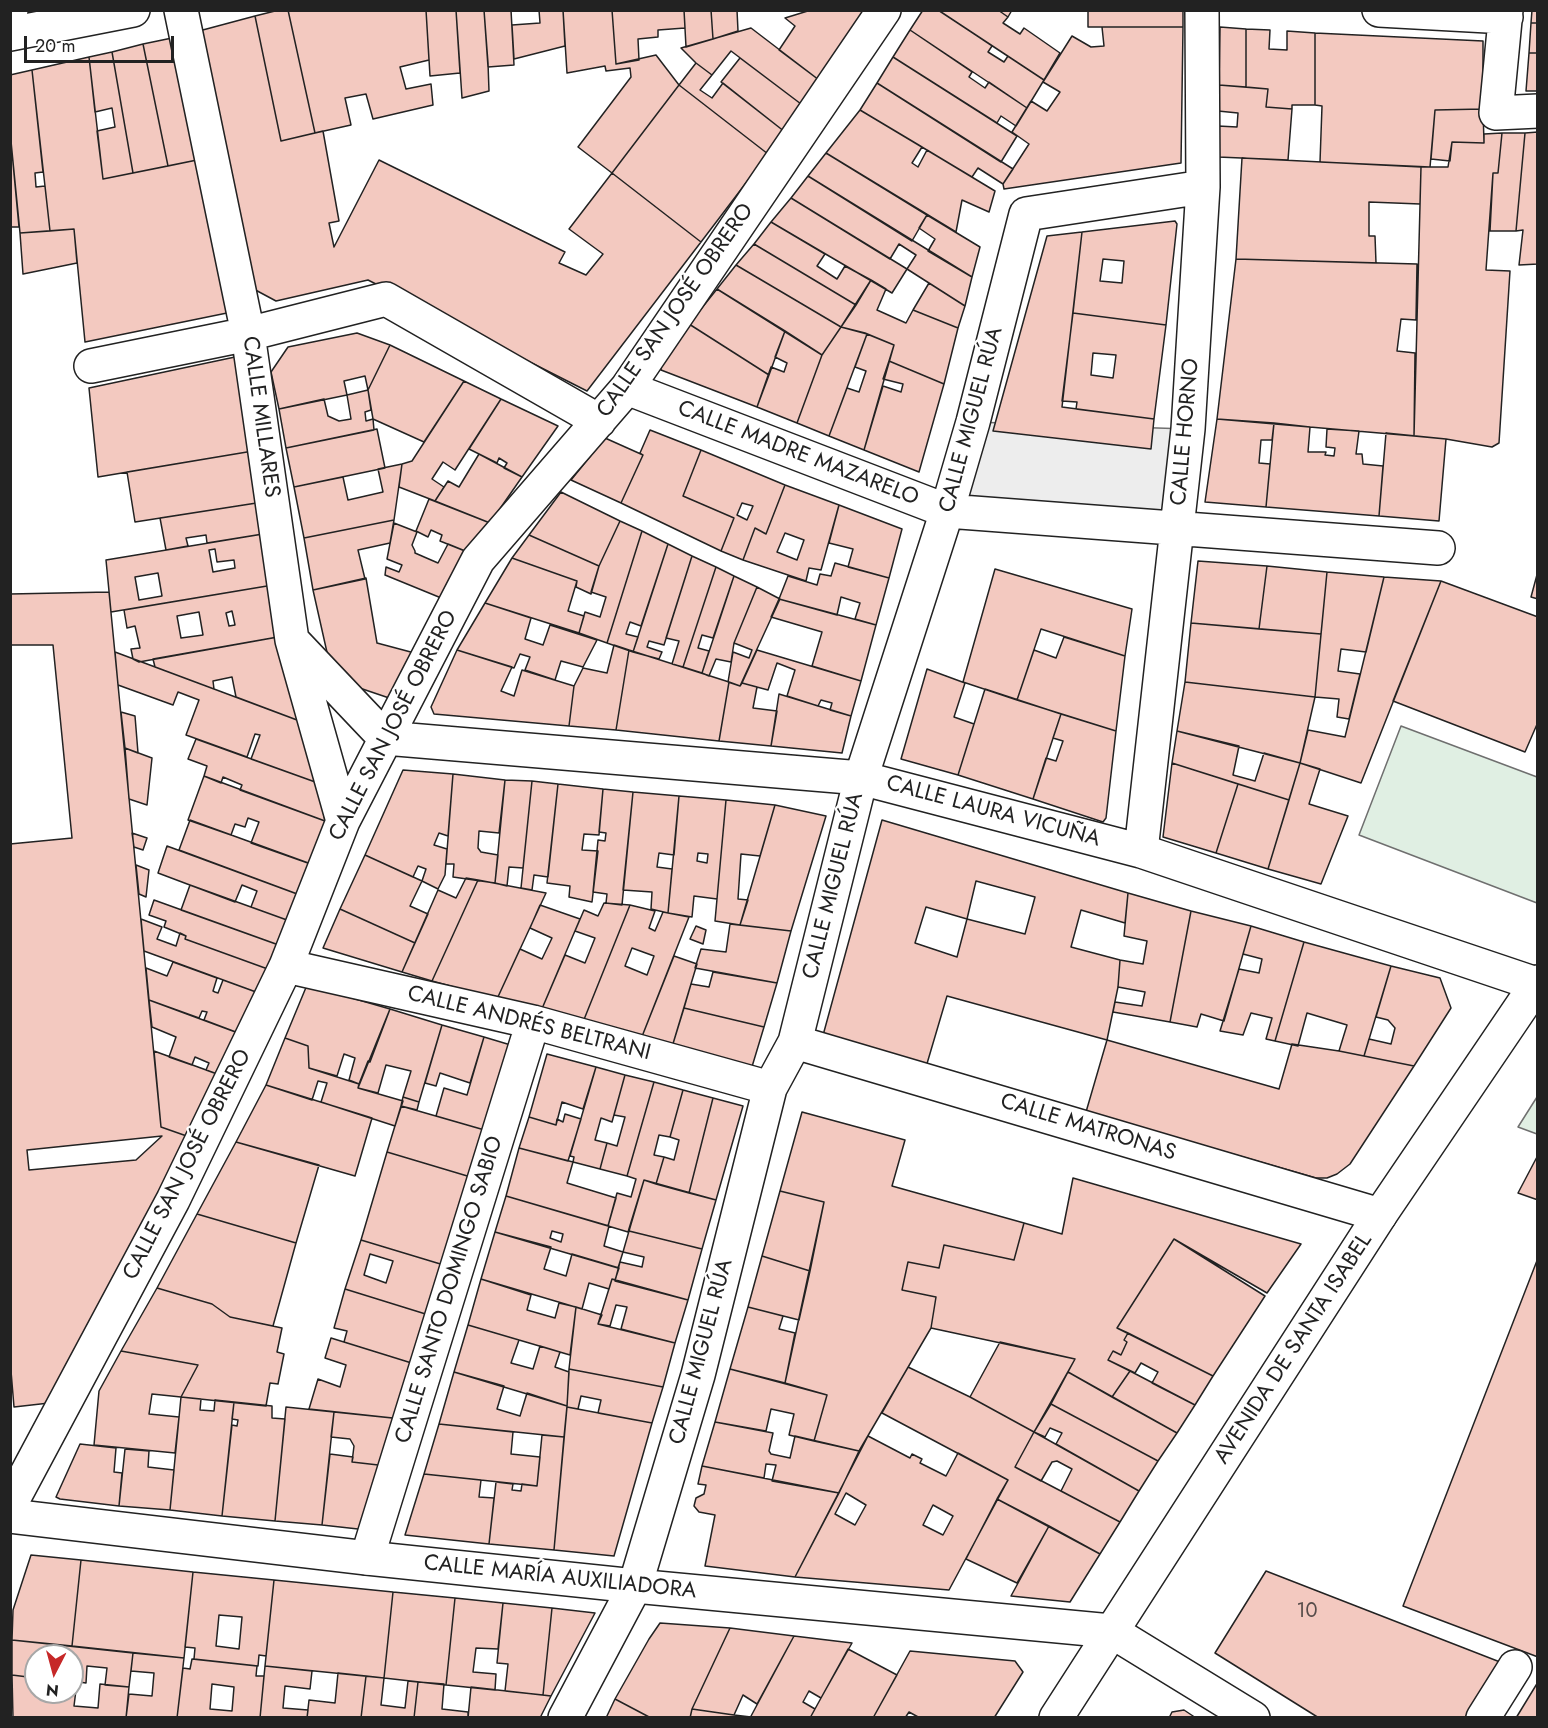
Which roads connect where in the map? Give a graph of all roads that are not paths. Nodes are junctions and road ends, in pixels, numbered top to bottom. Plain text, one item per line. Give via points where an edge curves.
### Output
1 (133, 10) edge
2 (181, 10) edge
3 (884, 10) edge
4 (1202, 10) edge
5 (1379, 10) edge
6 (1506, 14) edge
7 (10, 33) edge
8 (1538, 111) edge
9 (1203, 186) junction
10 (248, 334) junction
11 (91, 366) dead end
12 (627, 388) junction
13 (599, 421) junction
14 (947, 511) junction
15 (1177, 527) junction
16 (1438, 548) dead end
17 (292, 640) junction
18 (385, 738) junction
19 (861, 778) junction
20 (343, 821) junction
21 (1141, 851) junction
22 (286, 966) junction
23 (1537, 983) edge
24 (533, 1022) junction
25 (795, 1042) junction
26 (770, 1088) junction
27 (1380, 1215) junction
28 (10, 1505) edge
29 (10, 1516) edge
30 (367, 1558) junction
31 (635, 1586) junction
32 (1111, 1631) junction
33 (1515, 1667) dead end
34 (565, 1718) edge
35 (1056, 1718) edge
36 (1253, 1718) edge
37 (1483, 1718) edge

1 - 7 street
2 - 10 street, CALLE MILLARES
3 - 12 street, CALLE SAN JOSÉ OBRERO
4 - 9 street, CALLE HORNO
5 - 6 street
6 - 8 street via 1496,113
9 - 14 street, CALLE MIGUEL RÚA via 1026,214
9 - 15 street, CALLE HORNO via 1188,429
10 - 11 street
10 - 13 street via 386,299
10 - 17 street, CALLE MILLARES
12 - 13 street, CALLE SAN JOSÉ OBRERO
12 - 14 street, CALLE MADRE MAZARELO
13 - 18 street, CALLE SAN JOSÉ OBRERO via 478,560
14 - 15 street, CALLE MADRE MAZARELO
14 - 19 street, CALLE MIGUEL RÚA
15 - 16 street, CALLE MADRE MAZARELO
15 - 21 street, CALLE HORNO
17 - 18 street
17 - 20 street, CALLE MILLARES
18 - 19 street, CALLE LAURA VICUÑA
18 - 20 street, CALLE SAN JOSÉ OBRERO
19 - 21 street, CALLE LAURA VICUÑA
19 - 25 street, CALLE MIGUEL RÚA
20 - 22 street, CALLE SAN JOSÉ OBRERO
21 - 23 street, CALLE LAURA VICUÑA
22 - 24 street, CALLE ANDRÉS BELTRANI
22 - 28 street, CALLE SAN JOSÉ OBRERO via 173,1200
23 - 27 street, AVENIDA DE SANTA ISABEL
24 - 26 street, CALLE ANDRÉS BELTRANI
24 - 30 street, CALLE SANTO DOMINGO SABIO
25 - 26 street, CALLE MIGUEL RÚA
25 - 27 street, CALLE MATRONAS
26 - 31 street, CALLE MIGUEL RÚA via 698,1375
27 - 32 street, AVENIDA DE SANTA ISABEL
29 - 30 street, CALLE MARÍA AUXILIADORA
30 - 31 street, CALLE MARÍA AUXILIADORA
31 - 32 street, CALLE MARÍA AUXILIADORA
31 - 34 street, CALLE MIGUEL RÚA
32 - 35 street, AVENIDA DE SANTA ISABEL
32 - 36 street
33 - 37 street

